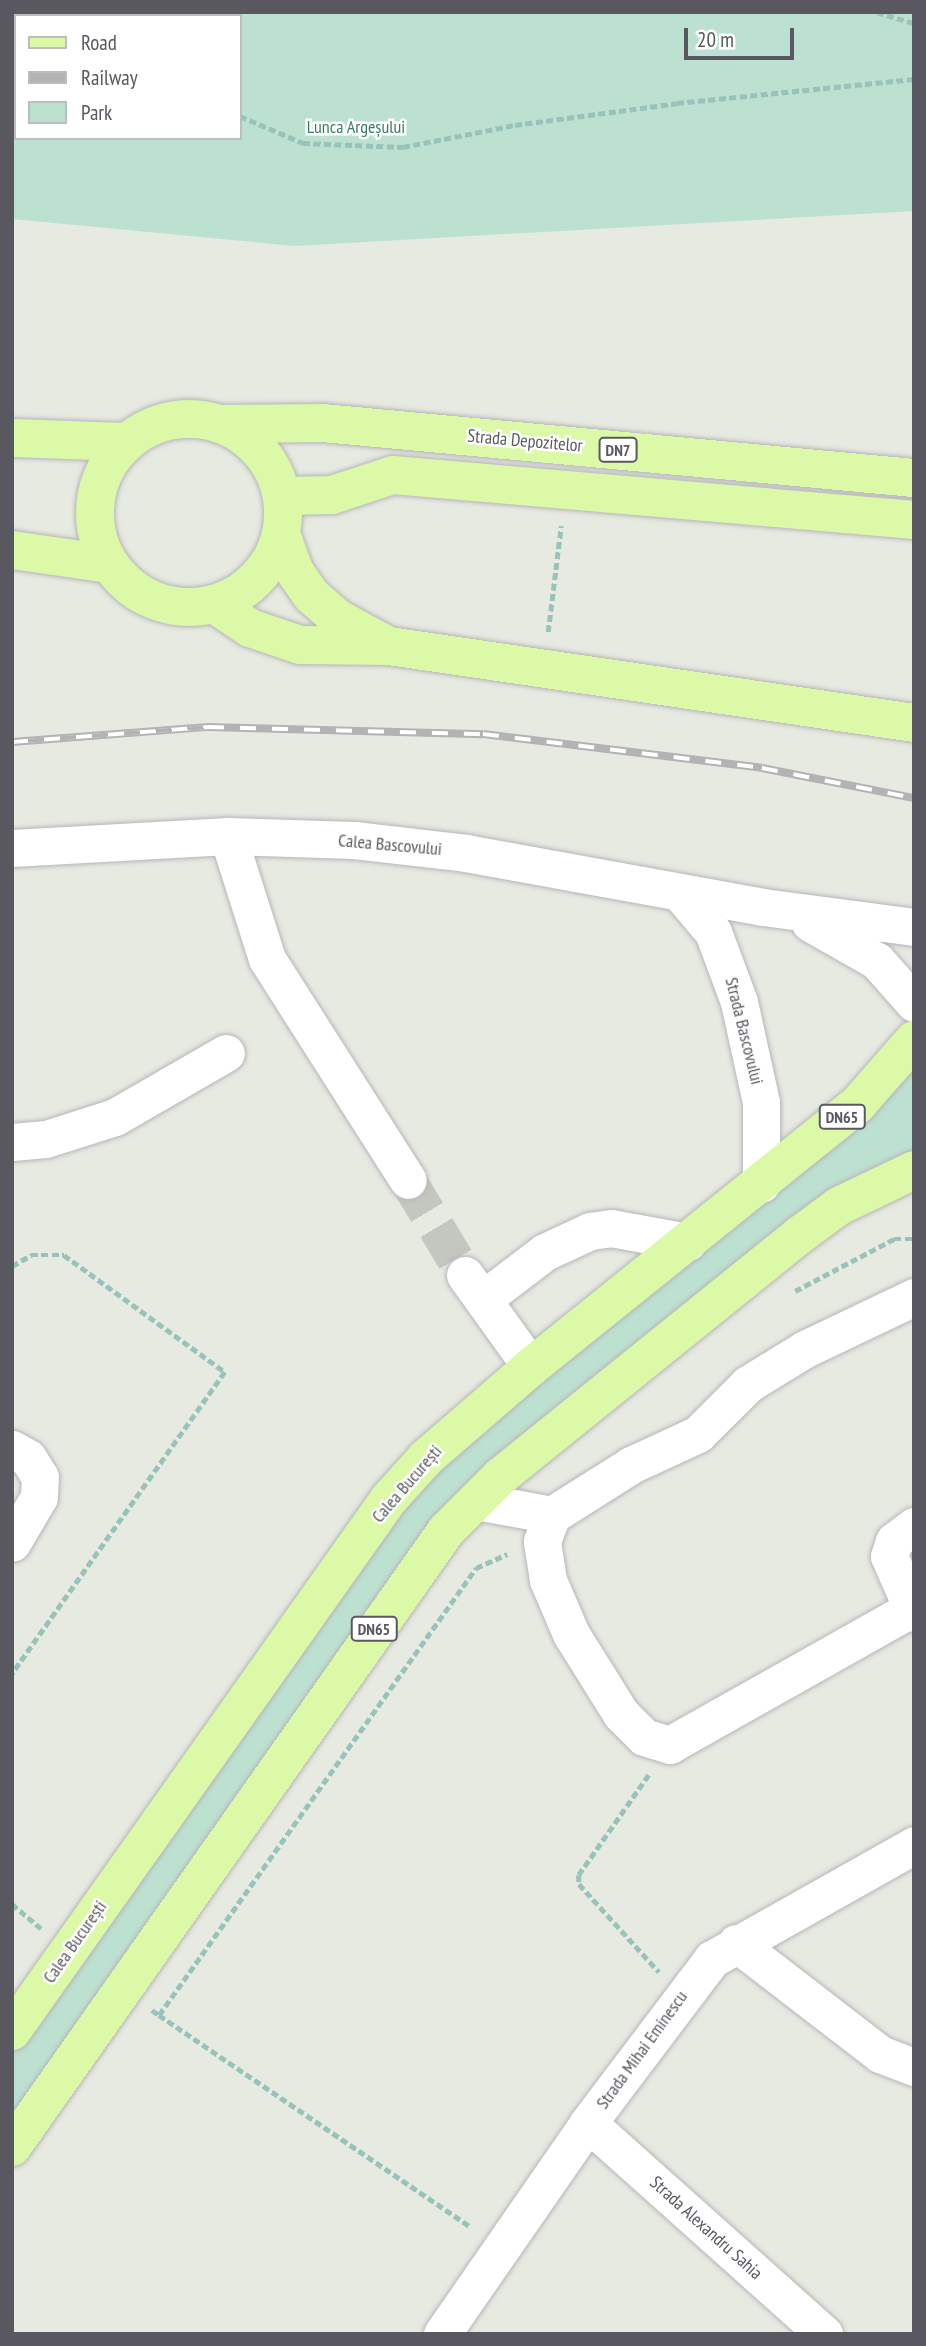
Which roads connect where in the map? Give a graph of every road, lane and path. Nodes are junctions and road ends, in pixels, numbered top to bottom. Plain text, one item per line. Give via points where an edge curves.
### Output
1 (877, 12) edge
2 (914, 23) edge
3 (914, 79) edge
4 (242, 117) edge
5 (220, 424) junction
6 (12, 438) edge
7 (126, 442) junction
8 (914, 478) edge
9 (566, 487) junction
10 (282, 496) junction
11 (914, 520) edge
12 (281, 534) junction
13 (12, 550) edge
14 (109, 564) junction
15 (214, 604) junction
16 (389, 646) junction
17 (544, 668) junction
18 (914, 723) edge
19 (228, 836) junction
20 (12, 848) edge
21 (680, 893) junction
22 (763, 907) junction
23 (914, 927) edge
24 (914, 1003) edge
25 (914, 1040) edge
26 (226, 1053) dead end
27 (12, 1142) edge
28 (914, 1170) edge
29 (408, 1180) tunnel mouth
30 (761, 1184) junction
31 (914, 1239) edge
32 (688, 1242) junction
33 (12, 1266) edge
34 (914, 1297) edge
35 (782, 1298) dead end
36 (531, 1367) junction
37 (12, 1449) edge
38 (476, 1500) junction
39 (552, 1515) junction
40 (914, 1526) edge
41 (12, 1543) edge
42 (913, 1611) edge
43 (12, 1674) edge
44 (670, 1745) junction
45 (914, 1844) edge
46 (736, 1943) junction
47 (681, 1996) junction
48 (159, 2015) dead end
49 (12, 2031) edge
50 (914, 2067) edge
51 (588, 2123) junction
52 (12, 2147) edge
53 (502, 2248) junction
54 (442, 2334) edge
55 (824, 2334) edge

1 - 2 path
3 - 4 path via 677,103 515,125 403,147 303,143
5 - 7 main road, DN7 via 171,421
5 - 8 main road, Strada Depozitelor / DN7 via 323,423
5 - 10 main road via 260,452
6 - 7 main road, DN7
7 - 14 main road via 109,463 96,500 98,540
9 - 10 main road via 393,475 332,495
9 - 11 main road
9 - 17 path
10 - 12 main road
12 - 15 main road via 272,558 257,578
12 - 16 main road via 295,572 312,596 337,618
13 - 14 main road
14 - 15 main road via 129,587 155,601 184,607
15 - 16 main road via 250,628 280,640 326,647
16 - 17 main road
17 - 18 main road
19 - 20 street, Calea Bascovului
19 - 21 street, Calea Bascovului via 354,840 466,853
19 - 29 street via 267,959
21 - 22 street, Calea Bascovului
21 - 30 street, Strada Bascovului via 713,932 739,1002 761,1102
22 - 23 street, Calea Bascovului
22 - 24 street, Calea Bascovului via 849,941 877,961
25 - 30 main road, Calea București / DN65 via 858,1104
26 - 27 street via 115,1117 46,1139
28 - 38 main road, DN65 via 839,1206 801,1234
30 - 32 main road, Calea București / DN65
31 - 35 path via 894,1239
32 - 36 main road, Calea București / DN65
32 - 36 street via 611,1228 590,1231 474,1287
33 - 43 path via 31,1255 64,1255 225,1372
34 - 39 street via 805,1349 748,1384 698,1434 631,1465
36 - 49 main road, Calea București / DN65 via 425,1458 390,1499
37 - 41 street via 28,1458 40,1477 39,1497
38 - 39 street
38 - 52 main road, DN65 via 422,1561
39 - 44 street via 542,1541 548,1580 571,1634 621,1714 643,1737
40 - 42 street via 894,1541 889,1556
42 - 44 street
44 - 47 path via 579,1875 579,1884
45 - 46 street, Strada Mihai Eminescu
46 - 47 street, Strada Mihai Eminescu via 712,1959
46 - 50 street via 880,2054
47 - 51 street, Strada Mihai Eminescu
48 - 53 path
51 - 53 street, Strada Mihai Eminescu
51 - 55 street, Strada Alexandru Sahia
53 - 54 street, Strada Mihai Eminescu

